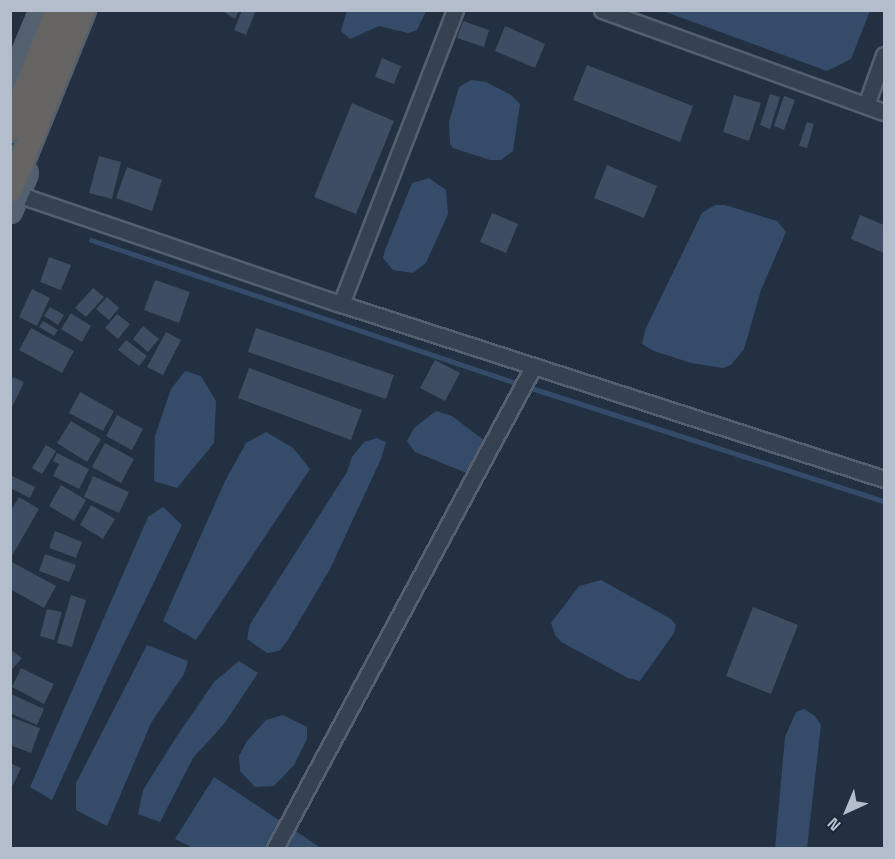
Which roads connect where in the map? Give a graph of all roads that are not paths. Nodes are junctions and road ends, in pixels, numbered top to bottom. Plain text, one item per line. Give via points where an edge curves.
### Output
1 (42, 10) edge
2 (58, 10) edge
3 (83, 10) edge
4 (93, 10) edge
5 (454, 10) edge
6 (602, 10) edge
7 (885, 55) edge
8 (10, 87) edge
9 (866, 105) junction
10 (885, 112) edge
11 (10, 129) edge
12 (13, 198) edge
13 (341, 304) junction
14 (533, 367) junction
15 (885, 479) edge
16 (275, 849) edge

1 - 8 main road
2 - 11 highway
3 - 12 highway
4 - 12 main road
5 - 13 street
6 - 9 street
7 - 9 street
9 - 10 street
12 - 13 street
13 - 14 street
14 - 15 street
14 - 16 street

